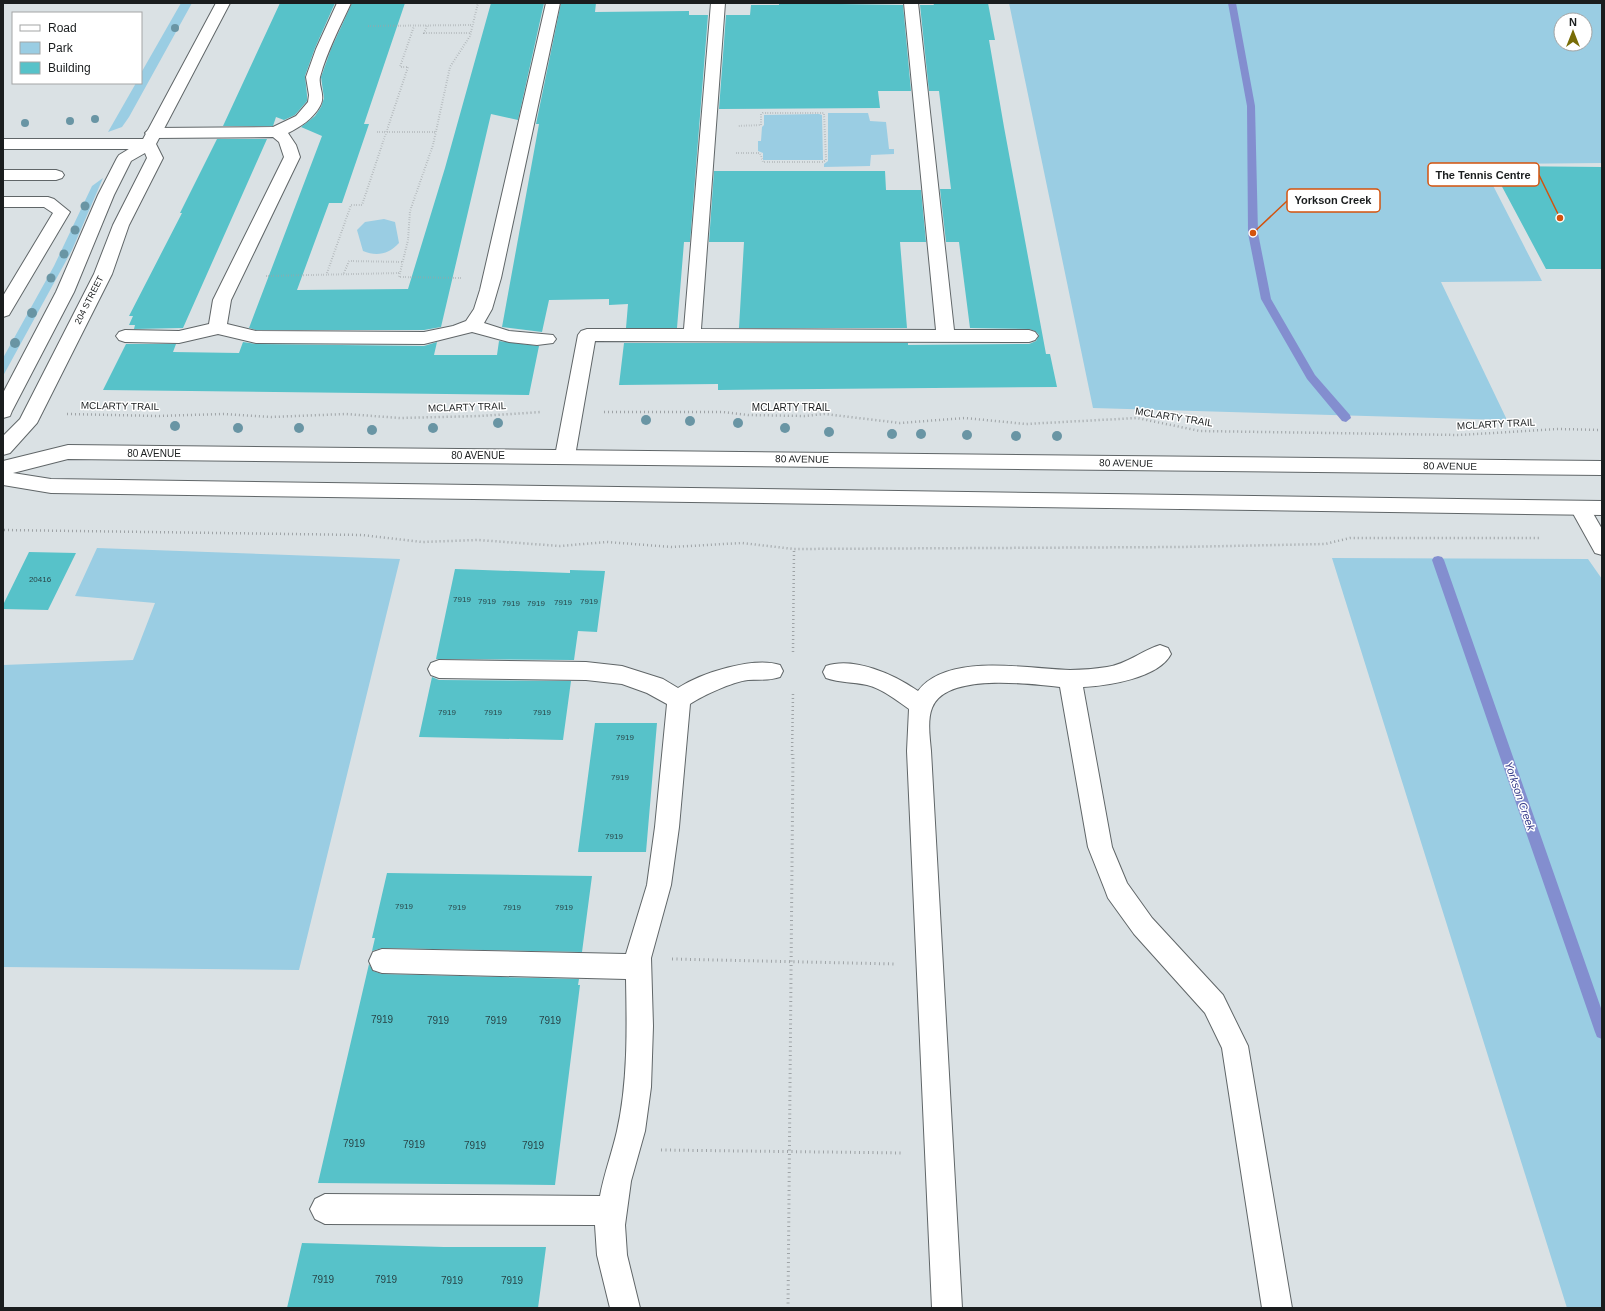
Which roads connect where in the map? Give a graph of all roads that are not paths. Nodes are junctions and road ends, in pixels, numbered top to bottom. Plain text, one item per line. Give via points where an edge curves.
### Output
1 (223, 3) edge
2 (344, 3) edge
3 (553, 3) edge
4 (718, 3) edge
5 (911, 3) edge
6 (274, 132) junction
7 (150, 138) junction
8 (3, 144) edge
9 (3, 175) edge
10 (56, 175) dead end
11 (3, 202) edge
12 (3, 311) edge
13 (472, 325) junction
14 (218, 328) junction
15 (692, 335) junction
16 (125, 336) dead end
17 (946, 336) junction
18 (1029, 336) dead end
19 (547, 339) dead end
20 (3, 411) edge
21 (3, 448) edge
22 (565, 456) junction
23 (3, 468) edge
24 (1602, 468) edge
25 (3, 478) edge
26 (1580, 508) junction
27 (1602, 508) edge
28 (1602, 547) edge
29 (1160, 654) dead end
30 (439, 669) dead end
31 (772, 671) dead end
32 (834, 672) dead end
33 (1070, 679) junction
34 (678, 699) junction
35 (921, 705) junction
36 (382, 961) dead end
37 (638, 962) junction
38 (325, 1208) dead end
39 (612, 1211) junction
40 (625, 1308) edge
41 (947, 1308) edge
42 (1277, 1308) edge

1 - 7 main road
2 - 6 main road via 312,79 315,103 298,120
3 - 13 main road via 492,278 483,310
4 - 15 main road
5 - 17 main road
6 - 7 main road
6 - 14 main road via 286,139 292,157 222,300
7 - 8 main road
7 - 20 main road via 125,158 106,195 65,292
7 - 21 main road, 204 STREET via 155,158 121,225 103,274 27,423
9 - 10 main road
11 - 12 main road via 48,202 62,212
13 - 14 main road via 424,338 256,337
13 - 19 main road via 488,333 507,337
14 - 16 main road via 179,337
15 - 17 main road
15 - 22 main road via 587,335
17 - 18 main road
22 - 23 main road, 80 AVENUE via 68,452
22 - 24 main road, 80 AVENUE
25 - 26 main road via 51,486
26 - 27 main road
26 - 28 main road
29 - 33 main road via 1142,666 1110,676
30 - 34 main road via 586,671 622,675 655,686
31 - 34 main road via 747,671 696,688
32 - 35 main road via 869,676 892,685
33 - 35 main road via 992,673 953,679 935,686
33 - 42 main road via 1100,847 1117,890 1143,926 1214,1004 1235,1046
34 - 37 main road via 667,828 659,885
35 - 41 main road via 919,751
36 - 37 main road
37 - 39 main road via 640,1026 637,1088 631,1131 617,1181
38 - 39 main road
39 - 40 main road via 612,1255

